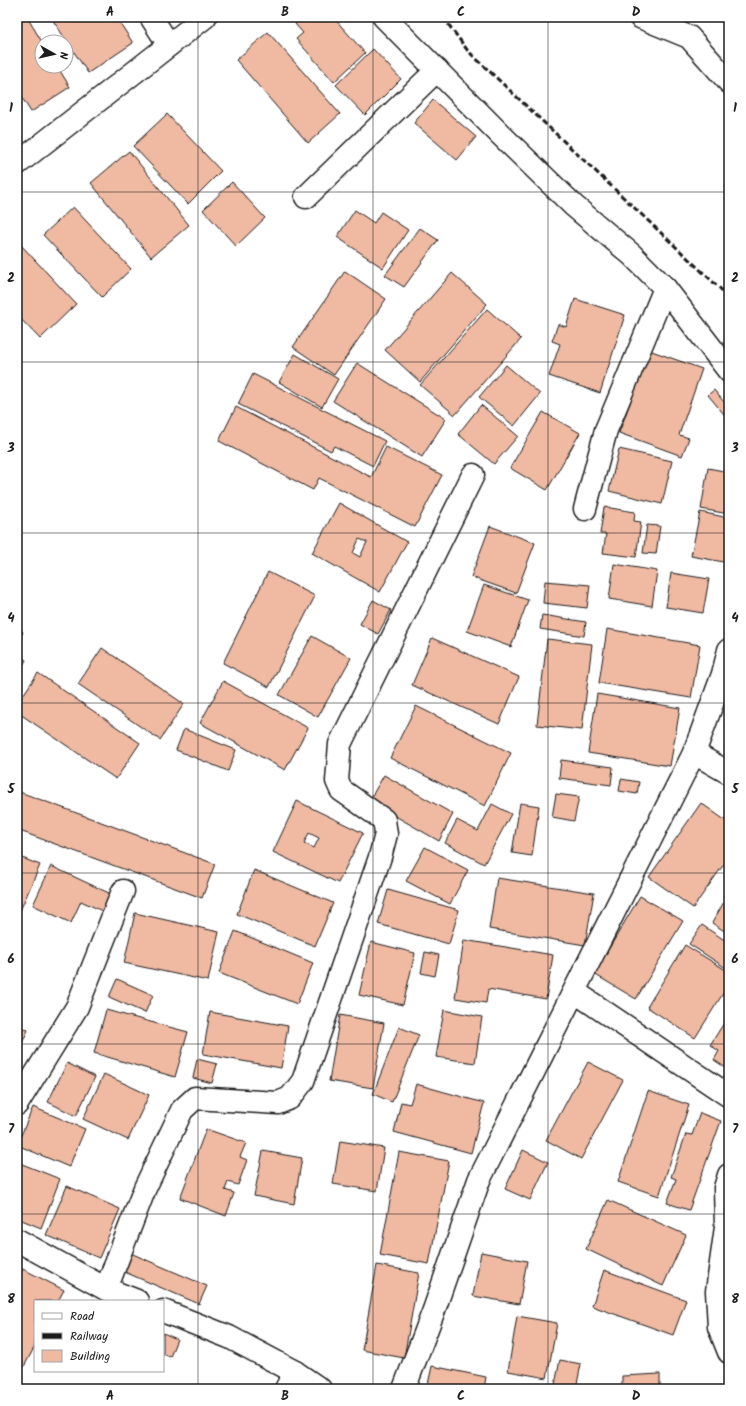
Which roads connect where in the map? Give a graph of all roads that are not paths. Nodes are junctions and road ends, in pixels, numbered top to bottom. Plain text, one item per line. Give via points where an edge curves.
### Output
1 (151, 17) edge
2 (205, 17) edge
3 (384, 17) edge
4 (640, 17) edge
5 (169, 45) junction
6 (437, 70) junction
7 (729, 82) edge
8 (17, 164) edge
9 (306, 197) dead end
10 (665, 288) junction
11 (729, 371) edge
12 (473, 475) dead end
13 (585, 509) dead end
14 (729, 650) edge
15 (694, 753) junction
16 (729, 774) edge
17 (123, 891) dead end
18 (575, 992) junction
19 (729, 1096) edge
20 (17, 1104) edge
21 (729, 1175) edge
22 (17, 1240) edge
23 (106, 1289) junction
24 (134, 1300) edge
25 (164, 1311) edge
26 (729, 1352) edge
27 (290, 1380) edge
28 (320, 1389) edge
29 (404, 1389) edge

1 - 5 street
2 - 5 street
3 - 6 street
4 - 7 street via 689,37
5 - 8 street
6 - 9 street
6 - 10 street via 574,206 632,255
10 - 11 street
10 - 13 street via 606,430
12 - 23 street via 340,744 337,781 341,790 384,820 386,834 303,1081 290,1098 278,1103 195,1098 182,1110 145,1188
14 - 15 street via 724,674
15 - 16 street
15 - 18 street
17 - 20 street via 77,1007
18 - 19 street
18 - 29 street via 479,1180
21 - 26 street via 725,1188 726,1227 717,1291 719,1327
22 - 23 street
23 - 24 street
25 - 27 street via 229,1337
27 - 28 street

